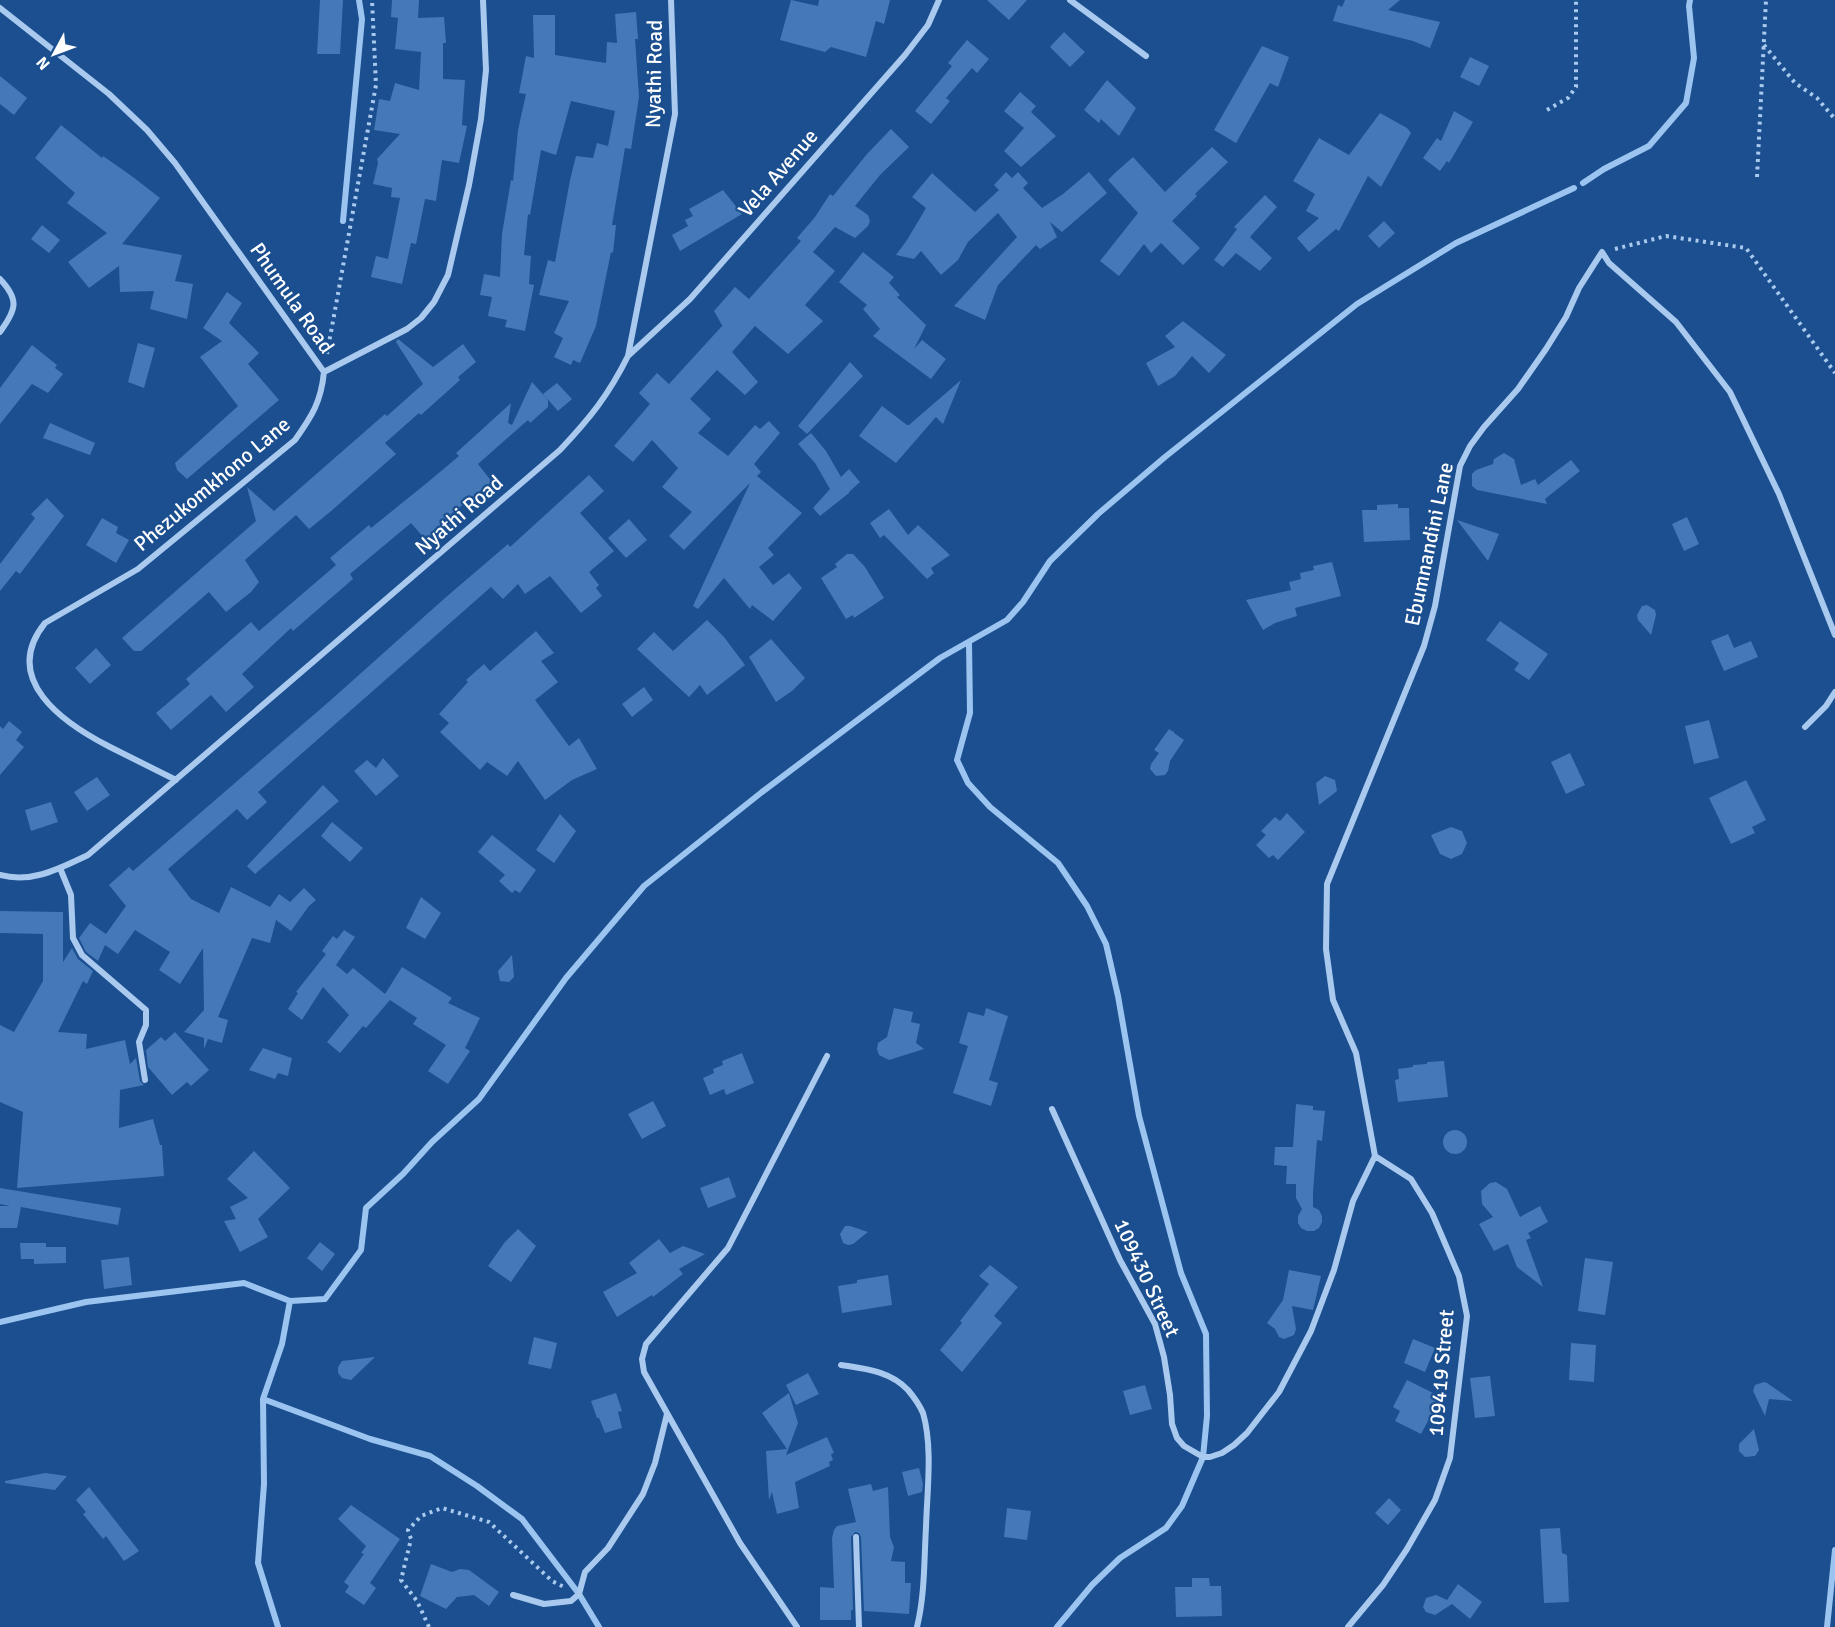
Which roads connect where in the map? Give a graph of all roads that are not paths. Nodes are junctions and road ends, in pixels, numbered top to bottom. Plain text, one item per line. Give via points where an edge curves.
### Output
1 (483, 0) edge
2 (671, 0) edge
3 (939, 0) edge
4 (1070, 0) edge
5 (0, 8) edge
6 (1146, 56) dead end
7 (0, 279) edge
8 (0, 332) edge
9 (628, 356) junction
10 (324, 372) junction
11 (1835, 635) edge
12 (26, 641) dead end
13 (1835, 692) edge
14 (37, 702) dead end
15 (1805, 727) dead end
16 (176, 780) junction
17 (60, 868) junction
18 (0, 875) edge
19 (827, 1056) dead end
20 (145, 1080) dead end
21 (1052, 1109) dead end
22 (1374, 1156) junction
23 (841, 1365) dead end
24 (667, 1413) junction
25 (856, 1537) dead end
26 (513, 1595) dead end
27 (797, 1627) edge
28 (859, 1627) edge
29 (917, 1627) edge
30 (1348, 1627) edge

1 - 10 street, Phumula Road via 486,70 481,119 448,275 434,302 407,329
2 - 9 street, Nyathi Road via 675,114
3 - 9 street, Vela Avenue via 928,25 905,55 690,299
4 - 6 street
5 - 10 street, Phumula Road via 109,94 147,130 175,163
7 - 8 street via 12,294 14,307
9 - 16 street, Nyathi Road via 590,419 560,450
10 - 12 street, Phezukomkhono Lane via 322,394 312,417 295,440 138,569 45,623
11 - 22 street, Ebumnandini Lane via 1779,494 1730,392 1676,322 1609,263 1602,252 1546,349 1502,409 1479,433 1460,466 1435,606 1424,645 1327,884 1326,949 1333,1000 1356,1053
13 - 15 street
14 - 16 street via 76,730
16 - 17 street, Nyathi Road via 88,855
17 - 18 street, Nyathi Road via 31,877
17 - 20 street via 70,895 75,945 146,1010 146,1025 139,1042
19 - 24 street via 728,1248 646,1344 644,1372
21 - 22 street, 109430 Street via 1120,1260 1155,1324 1177,1438 1203,1457 1222,1453 1234,1445 1280,1392 1311,1331 1334,1270 1353,1201
22 - 30 street, 109419 Street via 1411,1179 1432,1213 1459,1276 1467,1316 1450,1458 1435,1500 1383,1585
23 - 29 street via 893,1377 909,1391 922,1411 928,1476 923,1601
24 - 26 street via 643,1494 608,1548 585,1572 579,1594 571,1602 544,1604
24 - 27 street via 740,1543
25 - 28 street

